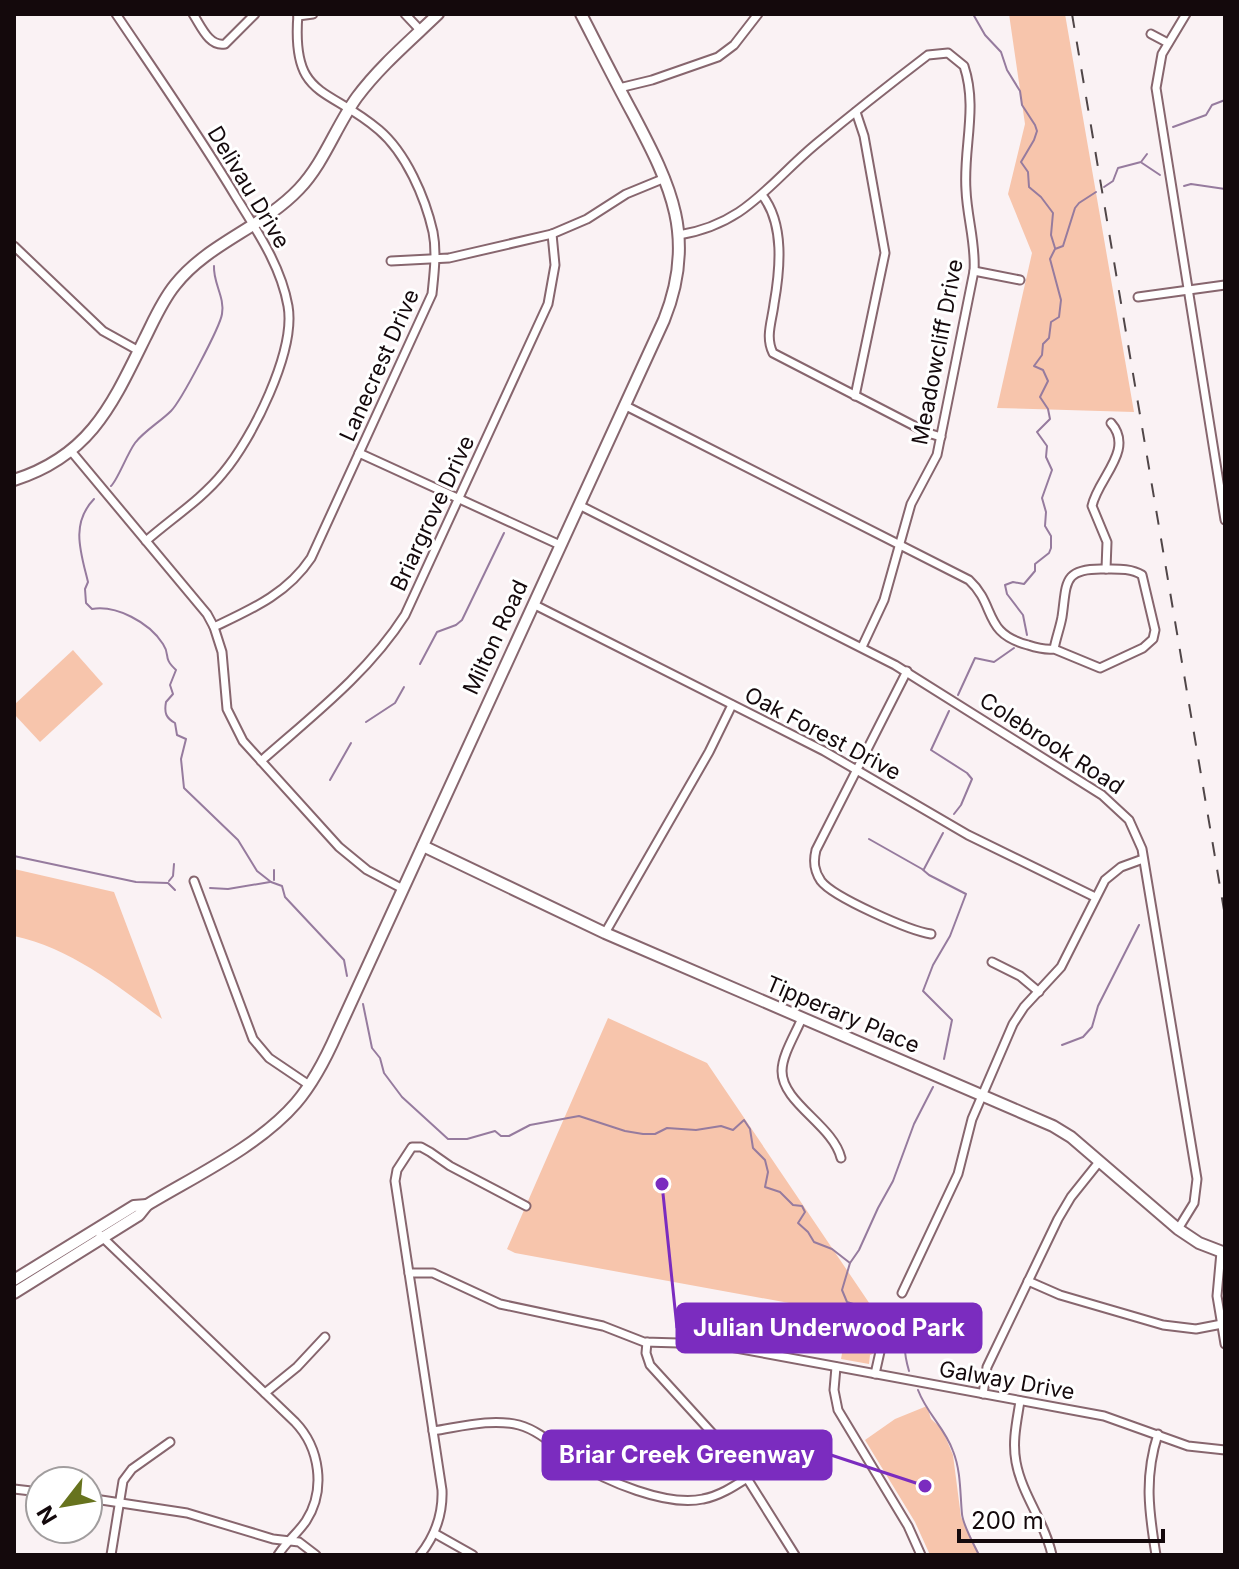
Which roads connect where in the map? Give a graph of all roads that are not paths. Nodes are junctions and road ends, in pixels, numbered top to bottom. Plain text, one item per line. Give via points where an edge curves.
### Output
1 (116, 14) edge
2 (193, 14) edge
3 (255, 14) edge
4 (313, 14) edge
5 (405, 14) edge
6 (438, 14) edge
7 (581, 14) edge
8 (758, 14) edge
9 (1186, 14) edge
10 (298, 15) edge
11 (421, 31) junction
12 (1151, 34) dead end
13 (1168, 43) junction
14 (619, 88) junction
15 (348, 110) junction
16 (856, 112) junction
17 (665, 178) junction
18 (762, 195) junction
19 (254, 226) junction
20 (552, 234) junction
21 (679, 235) junction
22 (14, 246) edge
23 (391, 261) dead end
24 (434, 261) junction
25 (974, 271) junction
26 (1020, 280) dead end
27 (1225, 285) edge
28 (1188, 288) junction
29 (1138, 297) dead end
30 (139, 351) junction
31 (855, 396) junction
32 (624, 405) junction
33 (1111, 423) dead end
34 (941, 437) junction
35 (71, 451) junction
36 (359, 453) junction
37 (14, 480) edge
38 (459, 499) junction
39 (579, 505) junction
40 (1225, 520) edge
41 (146, 541) junction
42 (898, 544) junction
43 (560, 545) junction
44 (1106, 569) junction
45 (533, 604) junction
46 (214, 627) junction
47 (862, 647) junction
48 (1054, 649) junction
49 (907, 671) junction
50 (732, 705) junction
51 (261, 761) junction
52 (858, 769) junction
53 (423, 846) junction
54 (1143, 859) junction
55 (194, 881) dead end
56 (403, 889) junction
57 (1095, 897) junction
58 (605, 933) junction
59 (931, 934) dead end
60 (992, 962) dead end
61 (1039, 992) junction
62 (802, 1018) junction
63 (309, 1085) junction
64 (982, 1096) junction
65 (841, 1158) dead end
66 (1099, 1162) junction
67 (526, 1206) dead end
68 (1178, 1229) junction
69 (100, 1234) junction
70 (1223, 1252) edge
71 (409, 1273) junction
72 (14, 1280) edge
73 (1028, 1281) junction
74 (14, 1293) edge
75 (902, 1293) dead end
76 (1222, 1324) junction
77 (886, 1325) dead end
78 (325, 1337) dead end
79 (647, 1342) junction
80 (1225, 1344) edge
81 (836, 1367) junction
82 (875, 1374) junction
83 (265, 1393) junction
84 (983, 1394) junction
85 (1020, 1401) junction
86 (433, 1431) junction
87 (1158, 1434) junction
88 (170, 1442) dead end
89 (1225, 1450) edge
90 (747, 1478) junction
91 (104, 1500) edge
92 (118, 1502) junction
93 (434, 1533) junction
94 (288, 1541) junction
95 (111, 1555) edge
96 (278, 1555) edge
97 (316, 1555) edge
98 (420, 1555) edge
99 (473, 1555) edge
100 (795, 1555) edge
101 (921, 1555) edge
102 (1052, 1555) edge
103 (1156, 1555) edge

1 - 19 street, Delivau Drive
2 - 3 street via 219,46
4 - 10 street
5 - 11 street
6 - 11 street
7 - 14 street, Milton Road
8 - 14 street via 718,57
9 - 13 street
10 - 15 street, Lanecrest Drive via 296,45 308,78
11 - 15 street
12 - 13 street
13 - 28 street via 1156,88
14 - 17 street, Milton Road
15 - 19 street via 301,187
15 - 24 street, Lanecrest Drive via 387,138 407,167 433,232
16 - 18 street, Meadowcliff Drive
16 - 25 street, Meadowcliff Drive via 931,53 960,60 971,117 965,184
16 - 31 street via 885,253
17 - 20 street
17 - 21 street, Milton Road
18 - 21 street, Meadowcliff Drive via 730,219
18 - 31 street via 772,208 778,248 770,347 778,357
19 - 30 street via 205,255 185,274 166,297
19 - 41 street, Delivau Drive via 288,306 281,362 248,437 224,472
20 - 24 street
20 - 38 street, Briargrove Drive via 555,265 548,304
21 - 32 street, Milton Road via 673,295
22 - 30 street via 103,331
23 - 24 street
24 - 36 street, Lanecrest Drive via 431,299
25 - 26 street
25 - 34 street, Meadowcliff Drive
27 - 28 street
28 - 29 street
28 - 40 street
30 - 35 street via 106,413
31 - 34 street
32 - 39 street, Milton Road
32 - 42 street
33 - 44 street via 1120,444 1092,506 1107,542
34 - 42 street, Meadowcliff Drive
35 - 37 street
35 - 41 street
36 - 38 street
36 - 46 street, Lanecrest Drive via 311,558 295,579 264,603
38 - 43 street
38 - 51 street, Briargrove Drive via 392,636
39 - 43 street, Milton Road
39 - 47 street, Colebrook Road
41 - 46 street
42 - 47 street, Meadowcliff Drive via 884,600
42 - 48 street via 974,584 1003,635
43 - 45 street, Milton Road
44 - 48 street via 1080,570 1068,581
44 - 48 street via 1142,575 1153,639 1100,668
45 - 50 street, Oak Forest Drive
45 - 53 street, Milton Road
46 - 51 street via 224,660 227,709 237,733
47 - 49 street, Colebrook Road
49 - 52 street
49 - 54 street, Colebrook Road via 1115,804 1134,827
50 - 52 street, Oak Forest Drive
50 - 58 street
51 - 56 street via 339,847
52 - 57 street, Oak Forest Drive via 968,835
52 - 59 street via 816,850 815,869 822,883 843,896
53 - 56 street, Milton Road
53 - 58 street, Tipperary Place
54 - 57 street via 1111,873
54 - 68 street, Colebrook Road via 1197,1179 1194,1203
55 - 63 street via 253,1039 269,1058
56 - 63 street, Milton Road
57 - 61 street via 1061,967
58 - 62 street, Tipperary Place
60 - 61 street
61 - 64 street via 1013,1024
62 - 64 street, Tipperary Place
62 - 65 street via 783,1063 783,1077
63 - 69 street, Milton Road via 259,1136 147,1205 134,1206
64 - 66 street, Tipperary Place via 1061,1130
64 - 75 street via 958,1174
66 - 68 street, Tipperary Place
66 - 73 street via 1063,1210
67 - 71 street via 421,1147 412,1147 395,1181
68 - 70 street, Tipperary Place
69 - 72 street, Milton Road
69 - 74 street, Milton Road
69 - 83 street
70 - 76 street via 1217,1286
71 - 79 street, Galway Drive via 433,1273 500,1304 603,1326
71 - 86 street
73 - 76 street via 1163,1325 1196,1329
73 - 84 street via 987,1367
76 - 80 street
77 - 82 street
78 - 83 street
79 - 81 street, Galway Drive via 702,1343
79 - 90 street via 650,1365
81 - 82 street, Galway Drive
81 - 101 street via 838,1410
82 - 84 street, Galway Drive
83 - 94 street via 307,1436 316,1464 314,1503
84 - 85 street, Galway Drive
85 - 87 street, Galway Drive via 1104,1416
85 - 102 street via 1016,1464
86 - 90 street via 496,1422 518,1425 599,1474 678,1501 712,1497
86 - 93 street via 442,1498
87 - 89 street, Galway Drive via 1199,1448
87 - 103 street via 1147,1495
88 - 92 street via 132,1469
90 - 100 street
91 - 92 street
92 - 94 street via 187,1513
92 - 95 street
93 - 98 street
93 - 99 street
94 - 96 street
94 - 97 street via 299,1542

